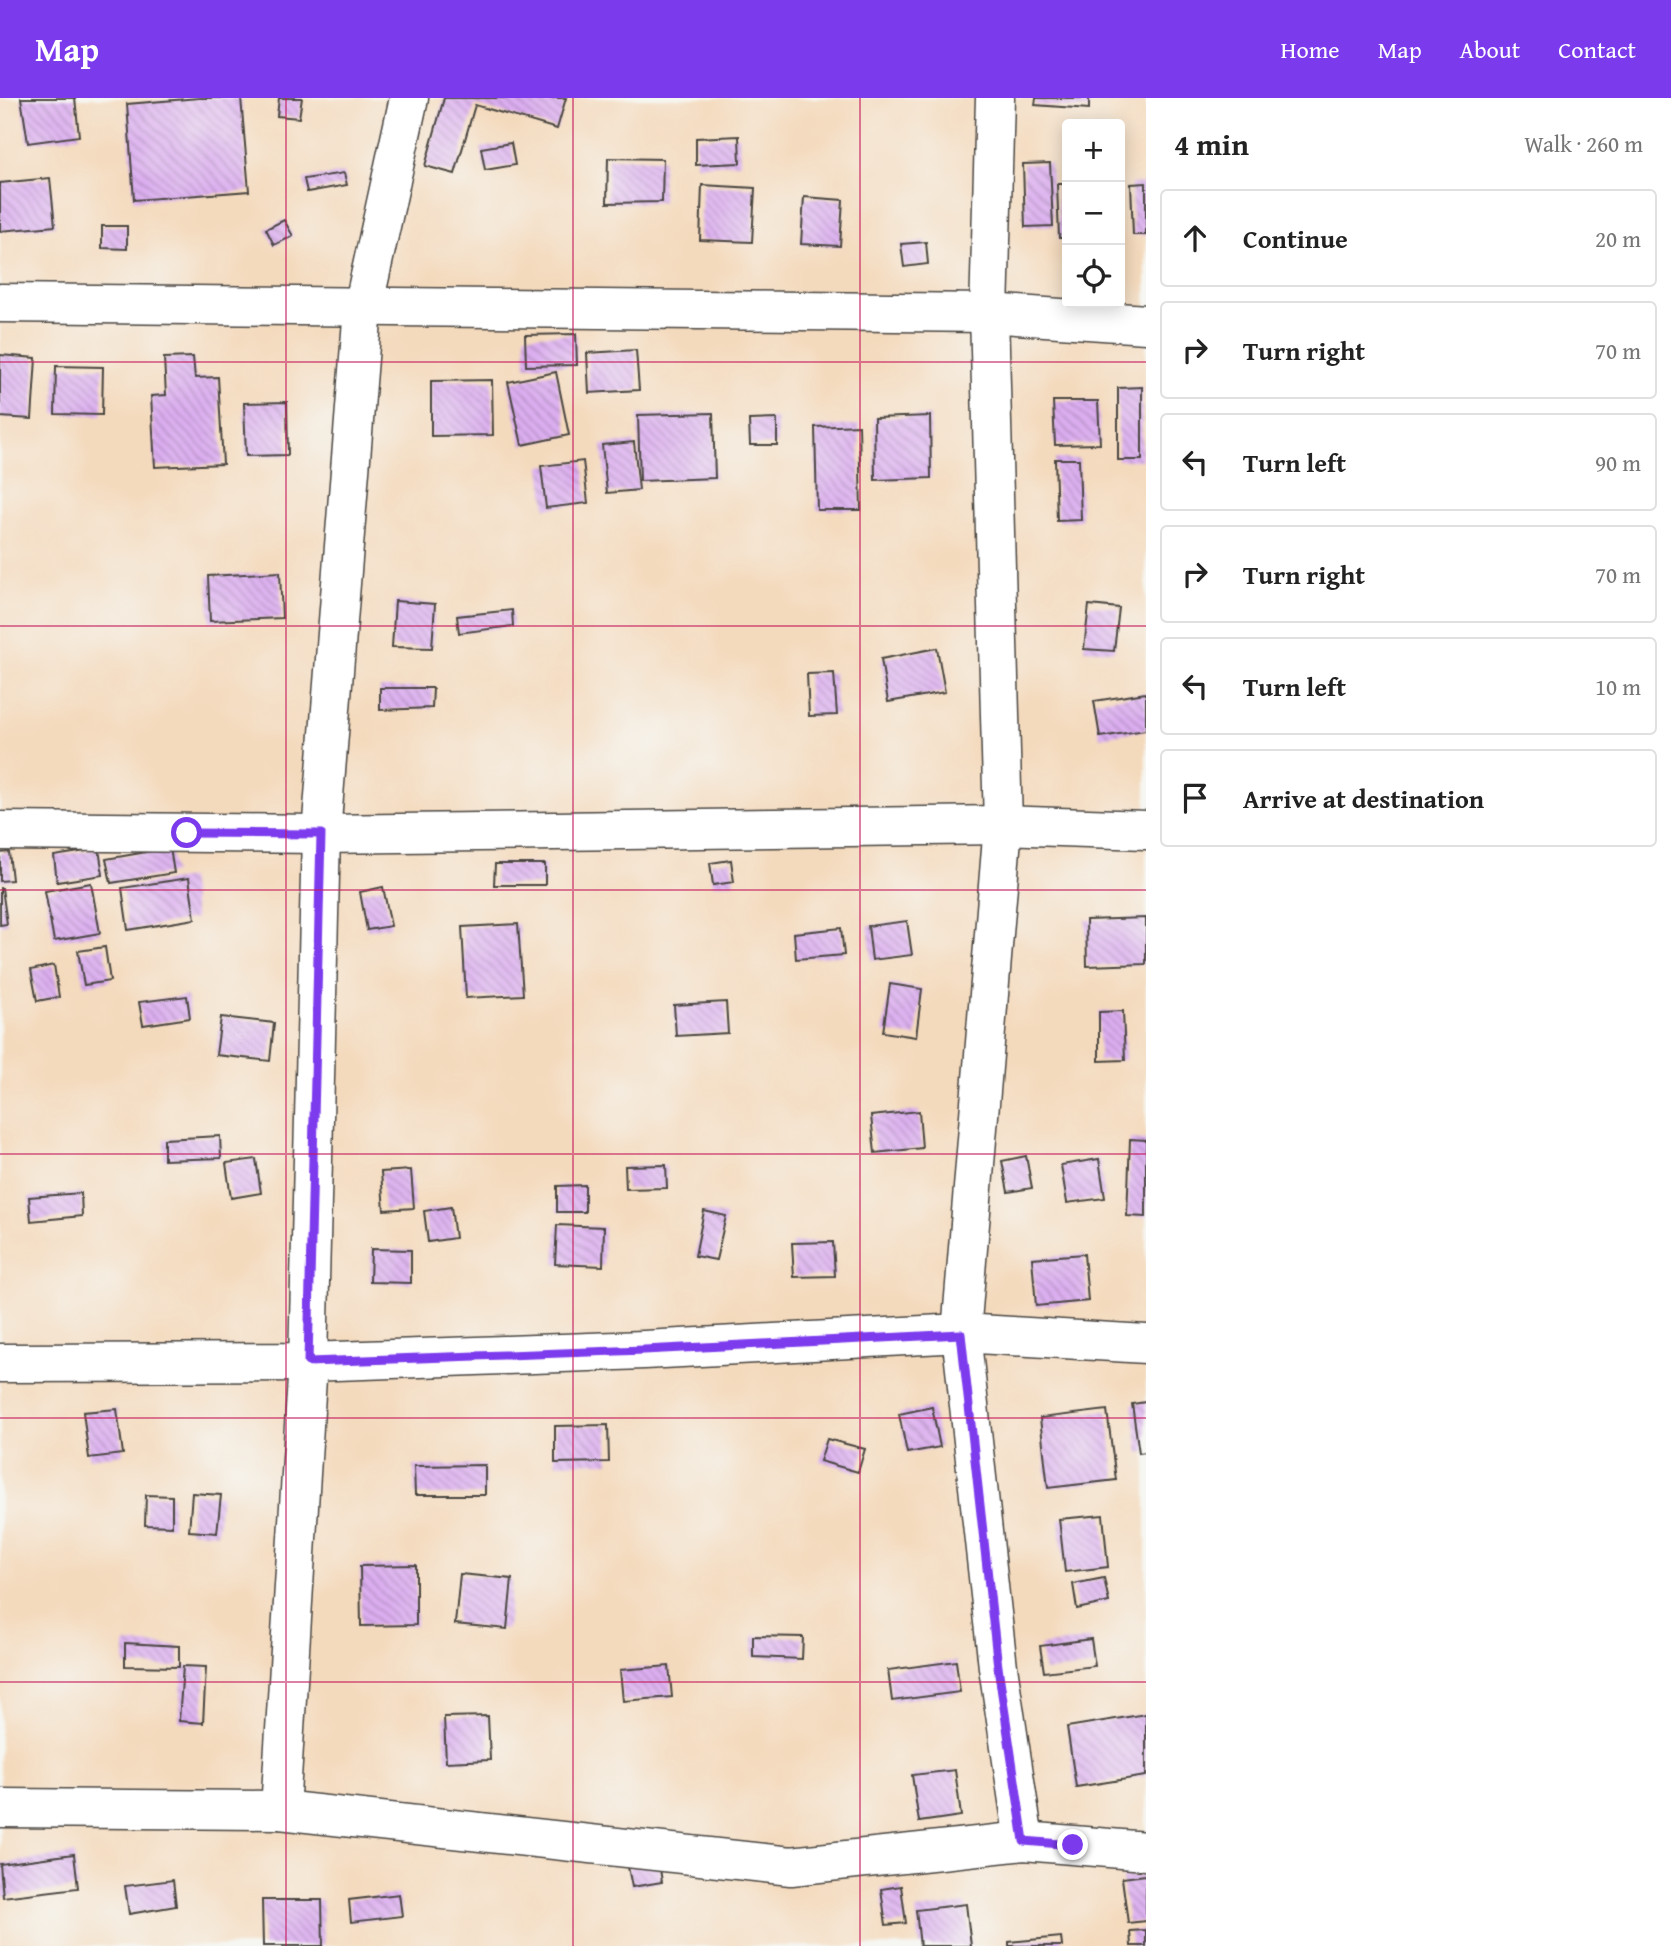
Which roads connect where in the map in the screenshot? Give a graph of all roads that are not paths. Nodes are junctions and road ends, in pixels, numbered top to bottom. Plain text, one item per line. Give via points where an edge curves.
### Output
1 (409, 98) edge
2 (995, 98) edge
3 (0, 303) edge
4 (363, 308) junction
5 (989, 313) junction
6 (1146, 324) edge
7 (1003, 825) junction
8 (1146, 830) edge
9 (0, 831) edge
10 (321, 834) junction
11 (961, 1334) junction
12 (1146, 1344) edge
13 (308, 1362) junction
14 (0, 1363) edge
15 (0, 1808) edge
16 (280, 1810) junction
17 (1024, 1841) junction
18 (1146, 1851) edge

1 - 4 street
2 - 5 street
3 - 4 street
4 - 5 street
4 - 10 street
5 - 6 street
5 - 7 street
7 - 8 street
7 - 10 street
7 - 11 street
9 - 10 street
10 - 13 street
11 - 12 street
11 - 13 street
11 - 17 street via 998,1667
13 - 14 street
13 - 16 street
15 - 16 street
16 - 17 street via 791,1866
17 - 18 street

